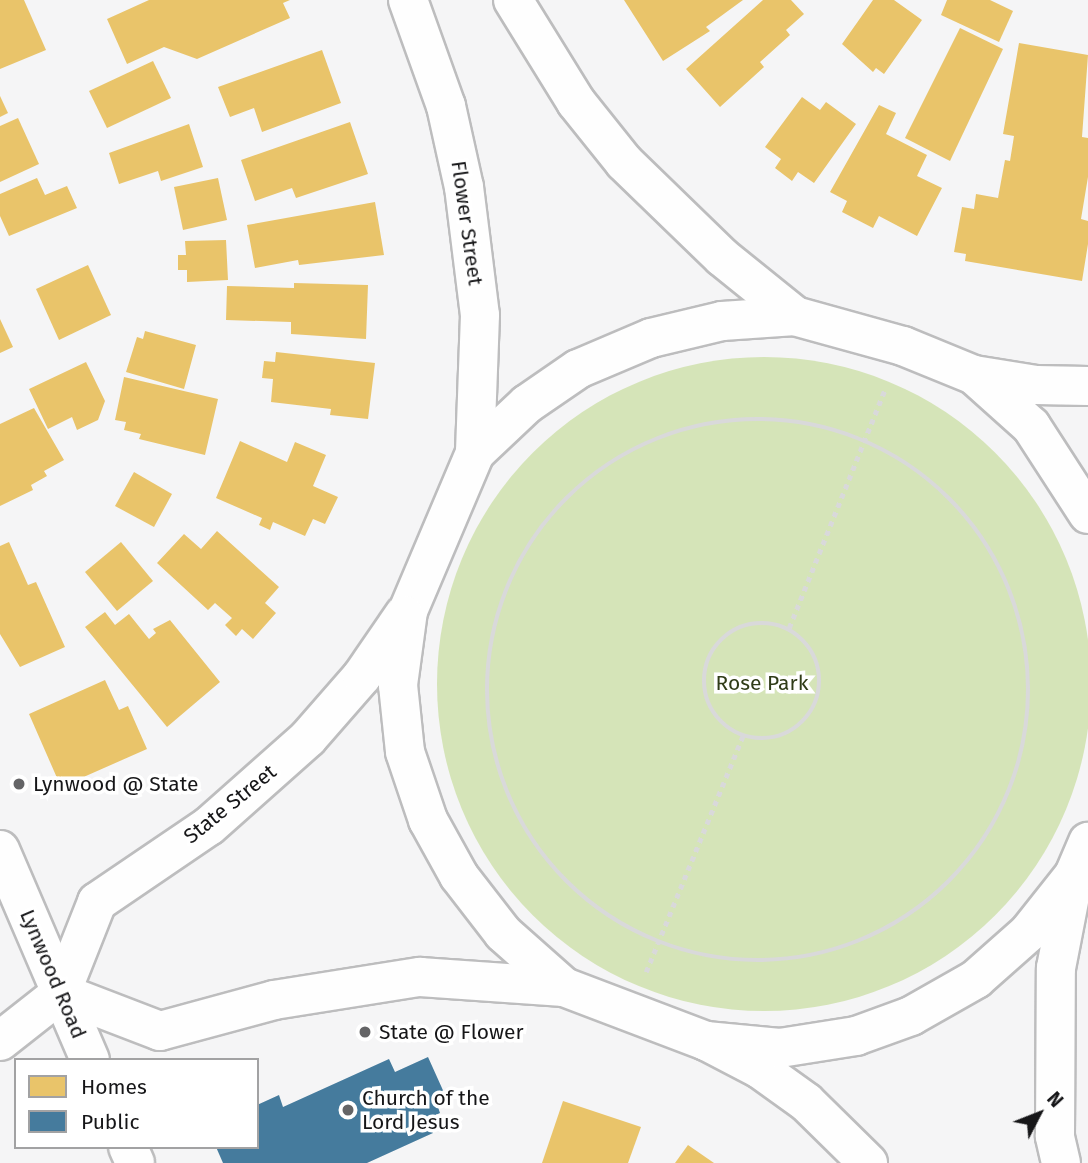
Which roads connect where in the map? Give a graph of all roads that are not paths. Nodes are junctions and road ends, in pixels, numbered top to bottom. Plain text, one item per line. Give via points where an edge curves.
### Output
1 (408, 0) edge
2 (513, 0) edge
3 (795, 316) junction
4 (974, 375) junction
5 (1088, 386) edge
6 (475, 453) junction
7 (1088, 514) edge
8 (408, 611) junction
9 (0, 850) edge
10 (1081, 859) edge
11 (564, 987) junction
12 (61, 993) junction
13 (0, 1041) edge
14 (706, 1041) junction
15 (89, 1058) edge
16 (868, 1163) edge
17 (1061, 1163) edge

1 - 6 main road, Flower Street via 446,106 464,187 480,315
2 - 3 main road via 576,102 624,162 713,249
3 - 4 main road via 903,346
3 - 6 main road via 722,321 651,338 603,359 527,404
4 - 5 main road via 1037,385
4 - 7 main road via 1031,426
6 - 8 main road
8 - 11 main road via 399,698 405,752 428,820 459,876 503,933
8 - 12 main road, State Street via 362,676 308,738 209,826 97,902
9 - 12 main road, Lynwood Road
10 - 14 main road via 1028,933 976,979 911,1016 856,1036 780,1048
10 - 17 main road via 1056,968 1055,1136
11 - 12 main road via 420,976 274,1000 160,1031
11 - 14 main road
12 - 13 main road
12 - 15 main road, Lynwood Road
14 - 16 main road via 760,1069 806,1102

